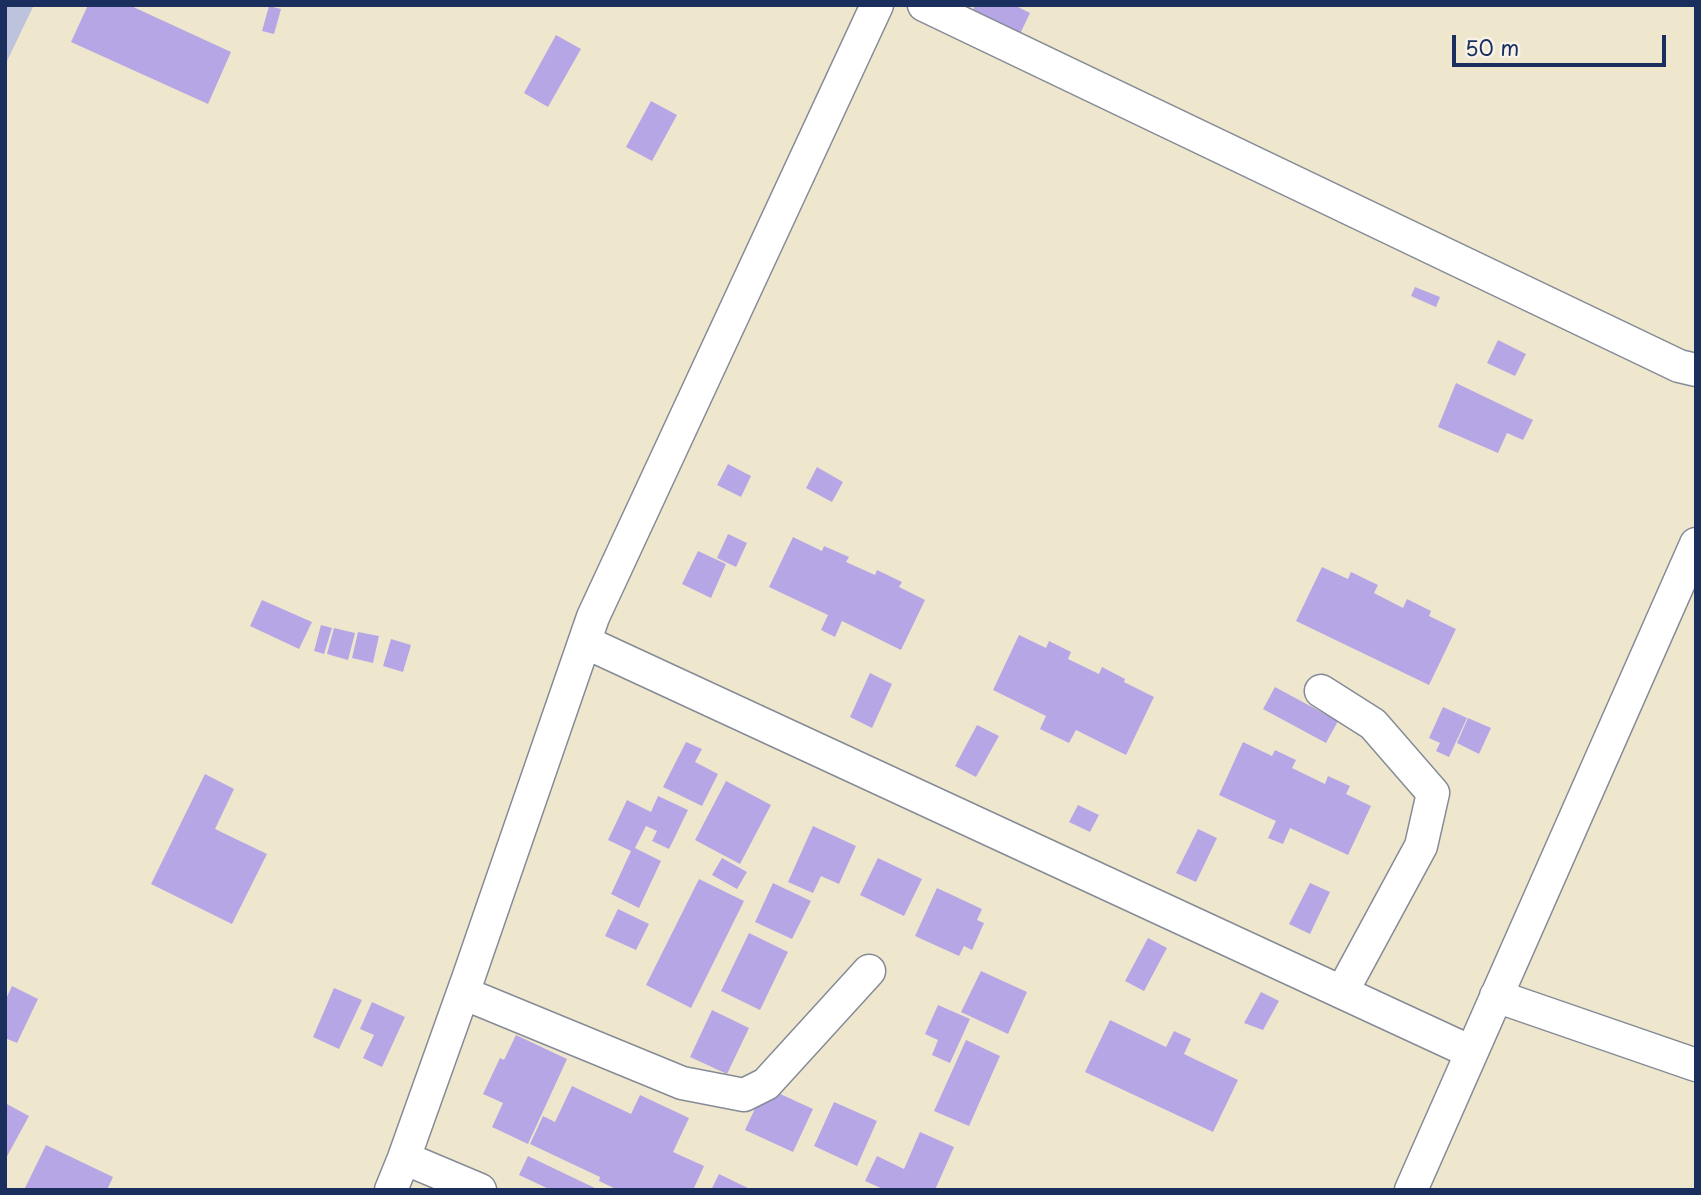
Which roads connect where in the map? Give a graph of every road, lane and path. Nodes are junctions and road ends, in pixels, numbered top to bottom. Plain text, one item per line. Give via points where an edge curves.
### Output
1 (877, 5) edge
2 (924, 5) edge
3 (1696, 370) edge
4 (1696, 544) edge
5 (585, 642) junction
6 (1321, 691) dead end
7 (869, 971) dead end
8 (1342, 992) junction
9 (463, 993) junction
10 (1496, 996) junction
11 (1471, 1052) junction
12 (1696, 1065) edge
13 (404, 1158) junction
14 (391, 1190) edge
15 (480, 1190) edge
16 (1411, 1190) edge

1 - 5 street via 598,605
2 - 3 street
4 - 10 street
5 - 8 street
5 - 9 street
6 - 8 street via 1373,724 1433,793 1422,846
7 - 9 street via 766,1084 744,1096 682,1083
8 - 11 street
9 - 13 street
10 - 11 street
10 - 12 street
11 - 16 street
13 - 14 street
13 - 15 street

